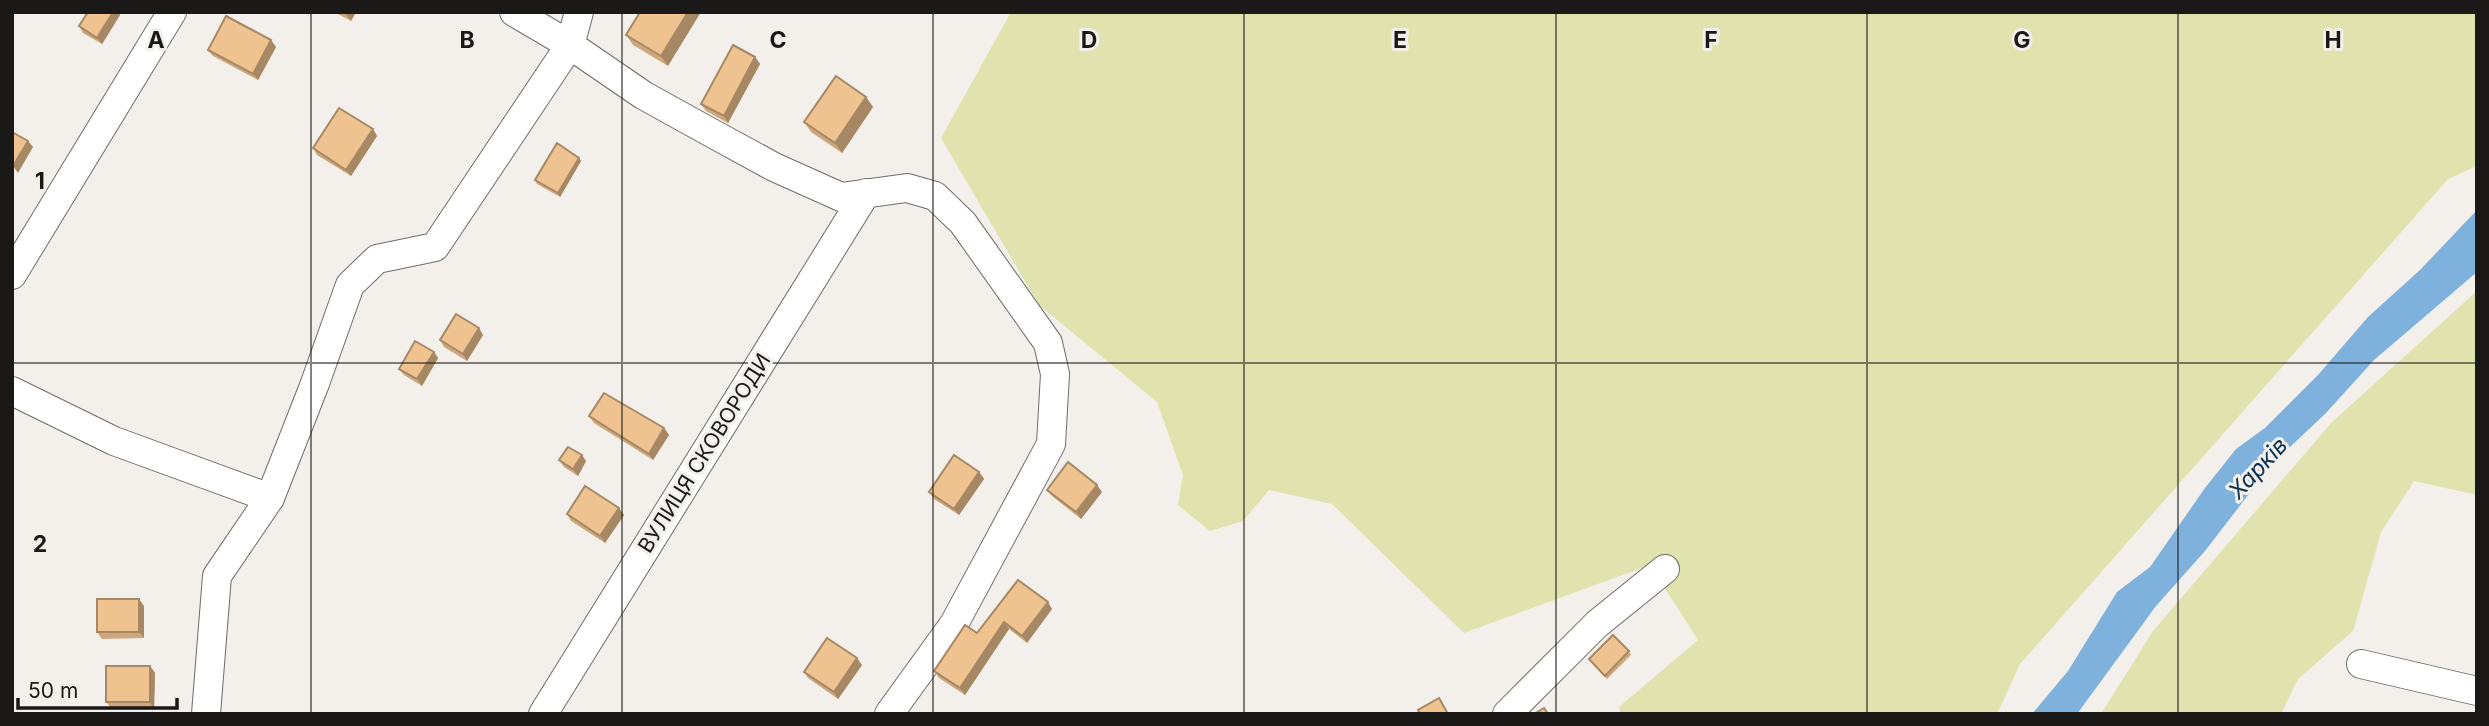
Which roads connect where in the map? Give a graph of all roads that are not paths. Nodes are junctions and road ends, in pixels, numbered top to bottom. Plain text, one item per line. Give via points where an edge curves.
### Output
1 (172, 12) edge
2 (514, 12) edge
3 (579, 12) edge
4 (570, 45) junction
5 (866, 193) junction
6 (12, 275) edge
7 (12, 391) edge
8 (270, 498) junction
9 (1665, 569) dead end
10 (2361, 664) dead end
11 (2477, 691) edge
12 (206, 714) edge
13 (543, 714) edge
14 (889, 714) edge
15 (1507, 714) edge

1 - 6 street
2 - 4 street
3 - 4 street
4 - 5 street via 643,95 774,167 841,197
4 - 8 street via 435,247 377,258 350,285
5 - 13 street, ВУЛИЦЯ СКОВОРОДИ
5 - 14 street via 907,188 935,196 963,223 1048,343 1055,374 1051,444 954,624
7 - 8 street via 114,441
8 - 12 street via 216,576
9 - 15 street via 1597,624
10 - 11 street

